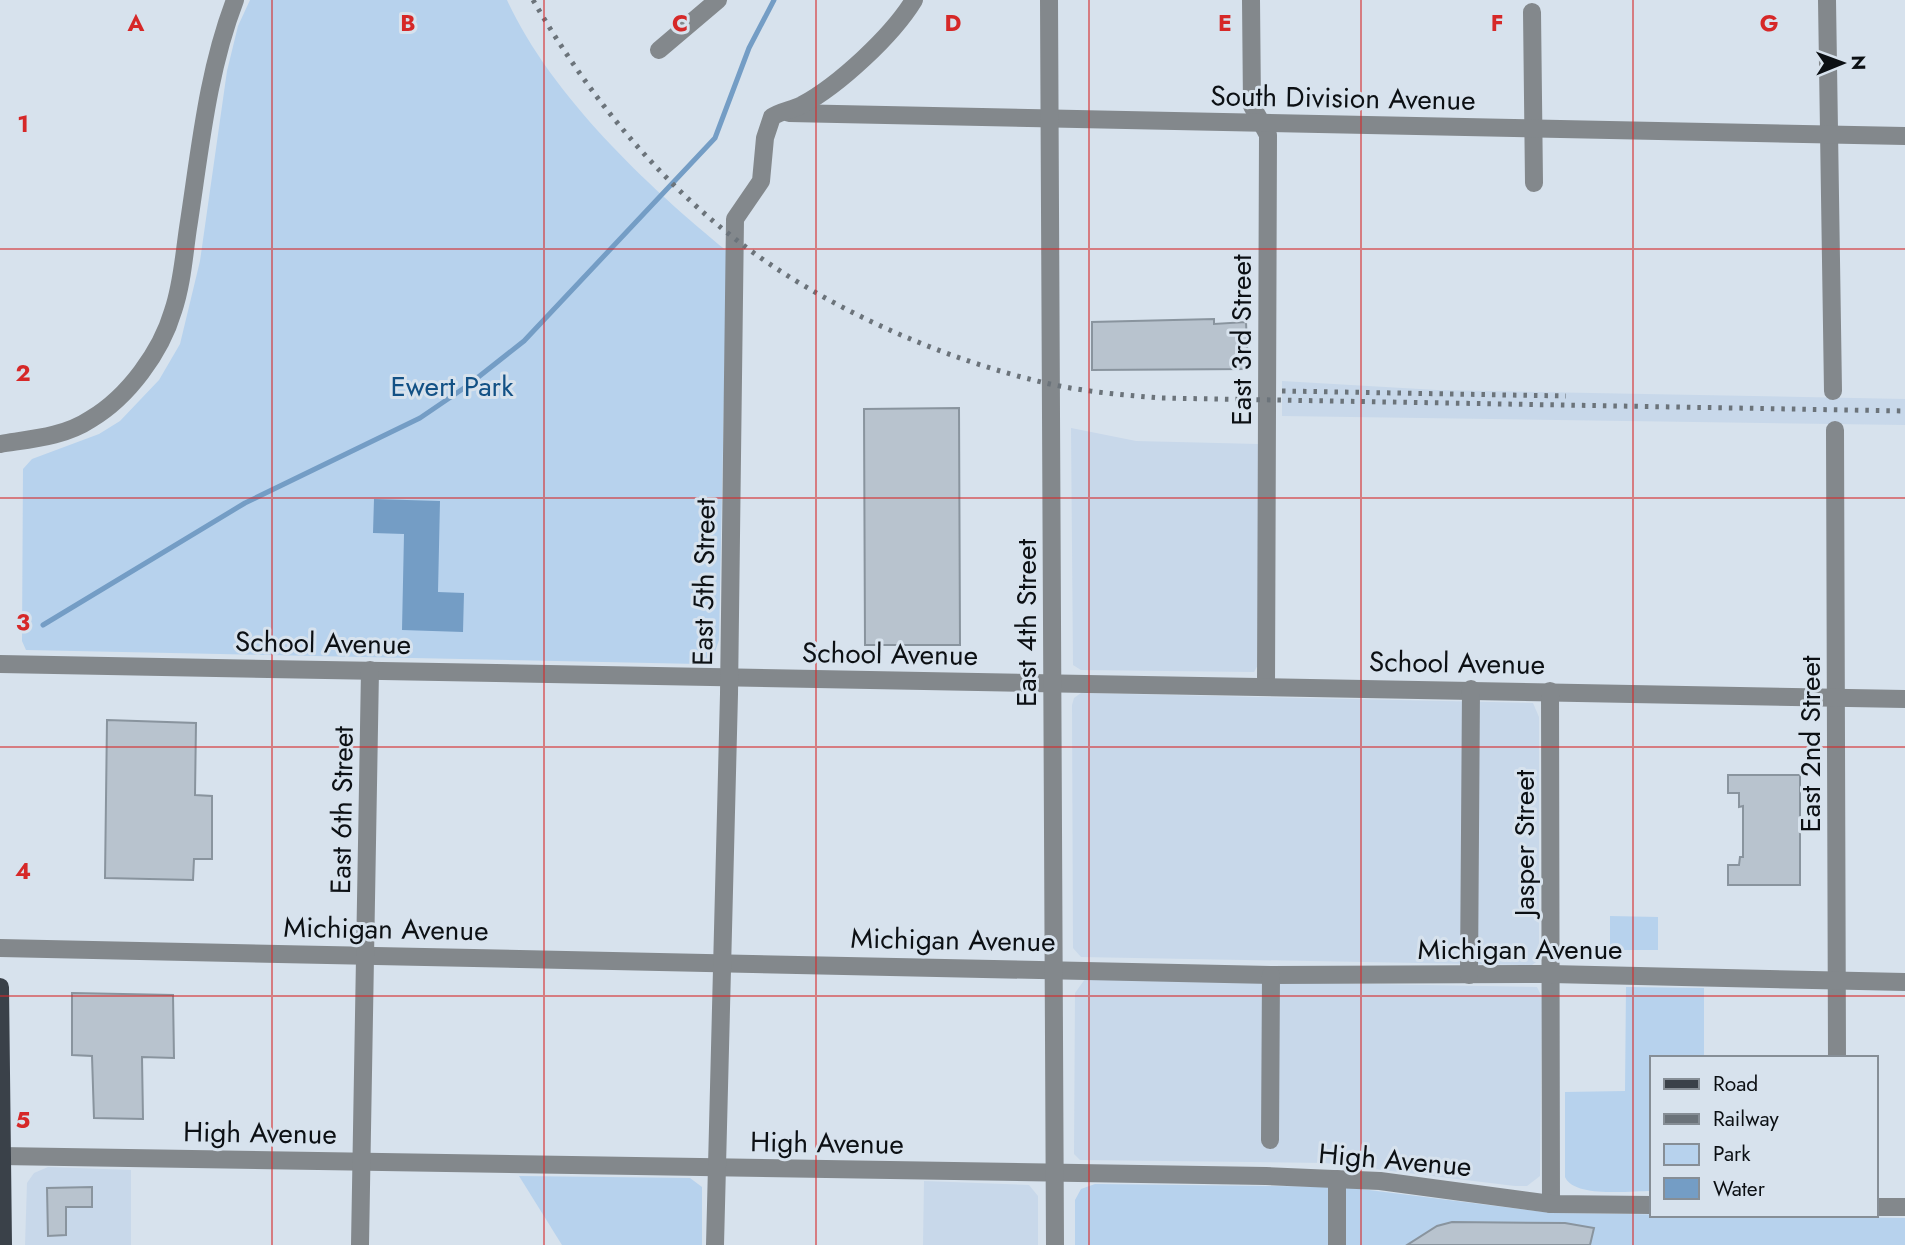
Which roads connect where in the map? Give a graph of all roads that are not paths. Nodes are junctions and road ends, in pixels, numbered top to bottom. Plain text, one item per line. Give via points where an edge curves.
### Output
1 (235, 0) edge
2 (718, 0) edge
3 (914, 0) edge
4 (1049, 0) edge
5 (1251, 0) edge
6 (1827, 0) edge
7 (1532, 12) dead end
8 (659, 50) dead end
9 (780, 113) junction
10 (1050, 118) junction
11 (1261, 122) junction
12 (1533, 128) junction
13 (1828, 134) junction
14 (1905, 136) edge
15 (1534, 183) dead end
16 (1833, 391) dead end
17 (1835, 430) dead end
18 (0, 444) edge
19 (0, 664) edge
20 (370, 670) junction
21 (729, 677) junction
22 (1053, 683) junction
23 (1266, 685) junction
24 (1471, 689) junction
25 (1550, 691) junction
26 (1837, 697) junction
27 (1905, 699) edge
28 (0, 948) edge
29 (367, 955) junction
30 (723, 962) junction
31 (1054, 968) junction
32 (1551, 974) junction
33 (1271, 975) junction
34 (1469, 975) junction
35 (1837, 980) junction
36 (1905, 982) edge
37 (0, 987) edge
38 (1837, 1056) edge
39 (1270, 1140) dead end
40 (2, 1156) edge
41 (362, 1161) junction
42 (718, 1167) junction
43 (1055, 1173) junction
44 (1337, 1179) junction
45 (1551, 1204) junction
46 (1650, 1205) edge
47 (1877, 1207) edge
48 (1905, 1208) edge
49 (3, 1245) edge
50 (360, 1245) edge
51 (715, 1245) edge
52 (1055, 1245) edge
53 (1337, 1245) edge

1 - 18 street via 218,43 174,311 149,361 123,393 92,419 58,435
2 - 8 street
3 - 9 street via 866,55 811,99
4 - 10 street, East 4th Street
5 - 11 street, East 3rd Street via 1252,106
6 - 13 street
7 - 12 street
9 - 10 street, South Division Avenue
9 - 21 street, East 5th Street via 768,124 760,184 738,212 734,228
10 - 11 street, South Division Avenue
10 - 22 street, East 4th Street
11 - 12 street, South Division Avenue
11 - 23 street, East 3rd Street via 1268,135
12 - 13 street, South Division Avenue
12 - 15 street
13 - 14 street, South Division Avenue
13 - 16 street
17 - 26 street, East 2nd Street
19 - 20 street, School Avenue
20 - 21 street, School Avenue
20 - 29 street, East 6th Street
21 - 22 street, School Avenue
21 - 30 street, East 5th Street
22 - 23 street, School Avenue
22 - 31 street, East 4th Street
23 - 24 street, School Avenue
24 - 25 street, School Avenue
24 - 34 street
25 - 26 street, School Avenue
25 - 32 street, Jasper Street
26 - 27 street, School Avenue
26 - 35 street, East 2nd Street
28 - 29 street, Michigan Avenue
29 - 30 street, Michigan Avenue
29 - 41 street, East 6th Street
30 - 31 street, Michigan Avenue
30 - 42 street, East 5th Street
31 - 33 street, Michigan Avenue
31 - 43 street, East 4th Street
32 - 34 street, Michigan Avenue
32 - 35 street, Michigan Avenue
32 - 45 street, Jasper Street
33 - 34 street, Michigan Avenue
33 - 39 street
35 - 36 street, Michigan Avenue
35 - 38 street, East 2nd Street
37 - 40 main road
40 - 41 street, High Avenue
40 - 49 main road
41 - 42 street, High Avenue
41 - 50 street, East 6th Street
42 - 43 street, High Avenue
42 - 51 street, East 5th Street
43 - 44 street, High Avenue
43 - 52 street, East 4th Street
44 - 45 street, High Avenue
44 - 53 street
45 - 46 street, High Avenue
47 - 48 street

